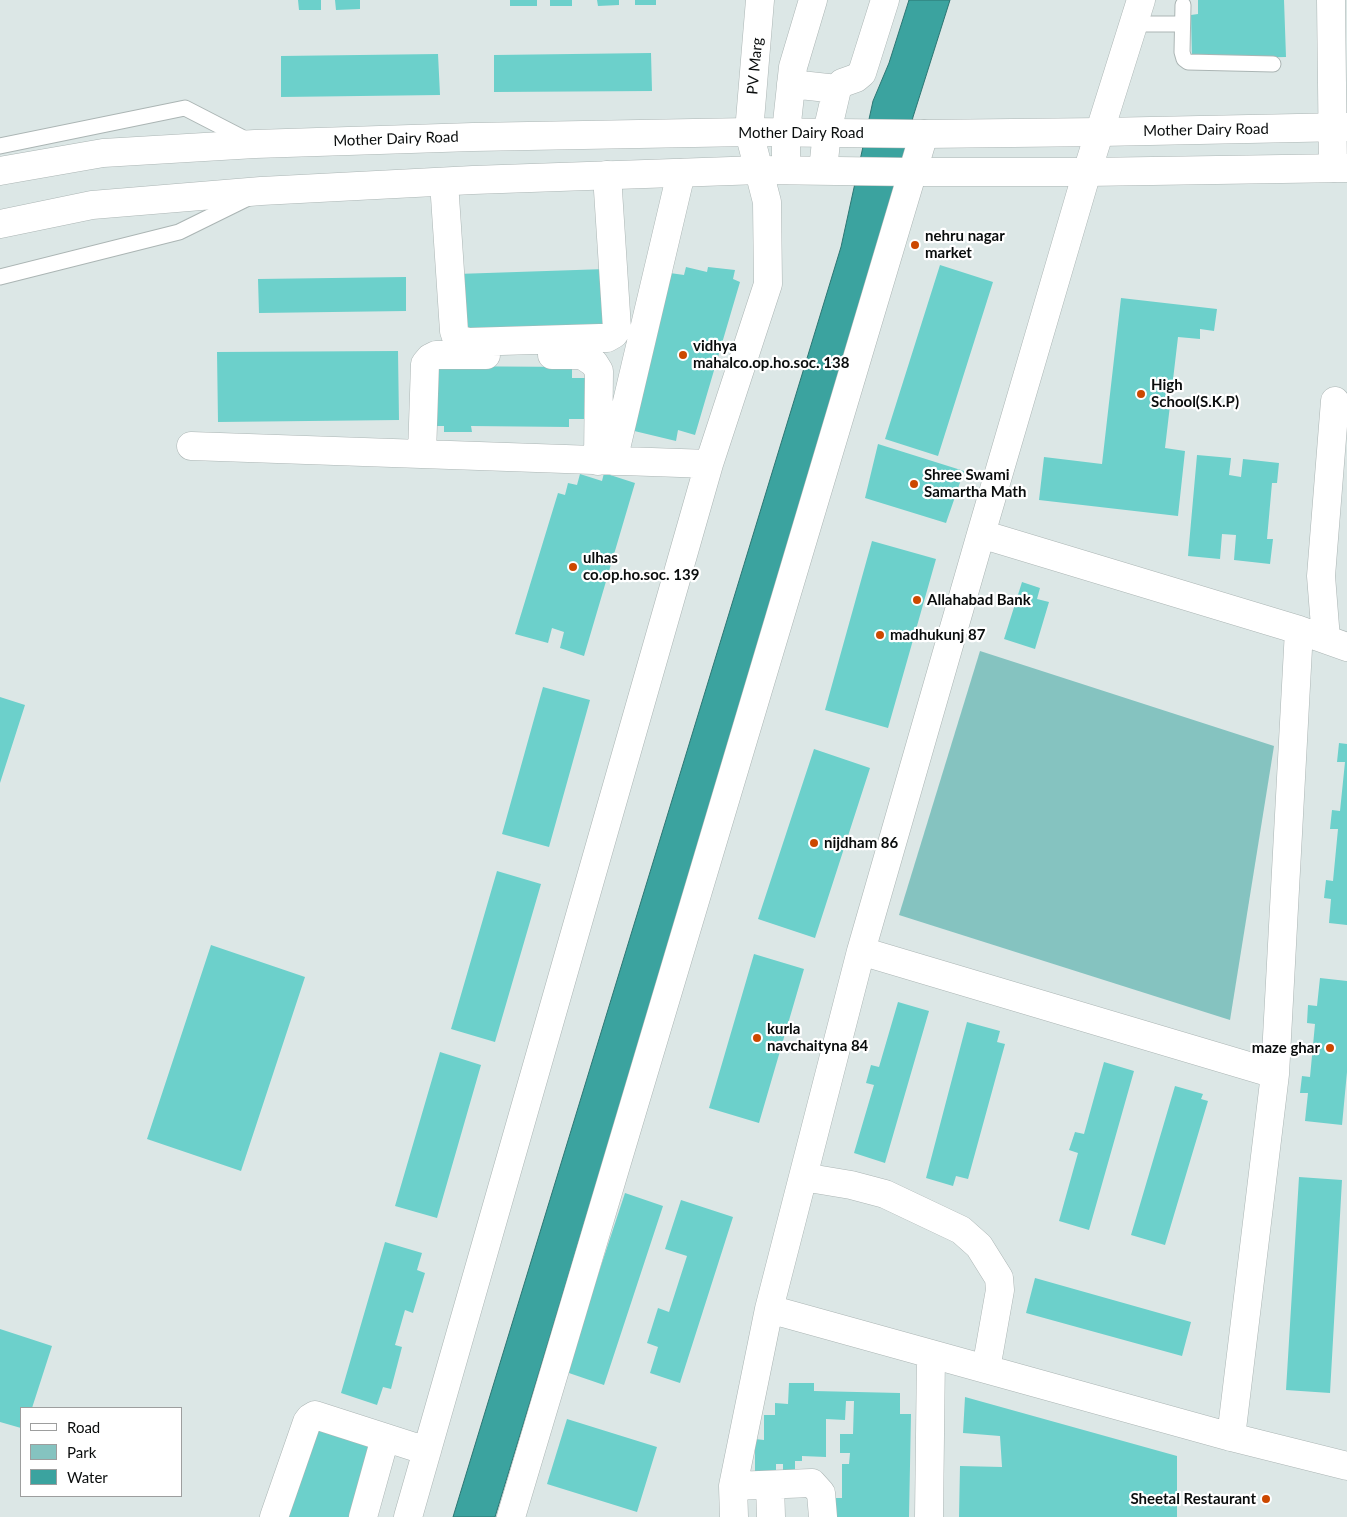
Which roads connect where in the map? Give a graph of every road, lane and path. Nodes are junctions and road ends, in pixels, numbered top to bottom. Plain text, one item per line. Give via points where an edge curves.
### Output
1 (760, 0) edge
2 (813, 0) edge
3 (885, 0) edge
4 (1331, 0) edge
5 (1182, 5) dead end
6 (1138, 12) edge
7 (1182, 24) junction
8 (1272, 64) dead end
9 (791, 84) junction
10 (836, 89) junction
11 (1340, 127) edge
12 (749, 132) junction
13 (786, 132) junction
14 (840, 132) junction
15 (1101, 132) junction
16 (918, 134) junction
17 (255, 144) junction
18 (0, 146) edge
19 (1340, 168) edge
20 (773, 170) junction
21 (833, 170) junction
22 (0, 171) edge
23 (903, 172) junction
24 (1087, 172) junction
25 (681, 173) junction
26 (607, 175) junction
27 (444, 182) junction
28 (260, 191) junction
29 (0, 224) edge
30 (0, 277) edge
31 (1335, 401) dead end
32 (191, 446) dead end
33 (422, 454) junction
34 (606, 461) junction
35 (709, 464) junction
36 (981, 534) junction
37 (1299, 630) junction
38 (1336, 643) edge
39 (861, 951) junction
40 (1275, 1074) junction
41 (803, 1177) junction
42 (769, 1309) junction
43 (930, 1354) junction
44 (986, 1369) junction
45 (1231, 1437) junction
46 (385, 1438) junction
47 (428, 1451) junction
48 (1347, 1466) edge
49 (733, 1486) junction
50 (770, 1486) junction
51 (365, 1516) edge
52 (274, 1517) edge
53 (408, 1517) edge
54 (510, 1517) edge
55 (734, 1517) edge
56 (771, 1517) edge
57 (823, 1517) edge
58 (929, 1517) edge

1 - 12 street, PV Marg
2 - 9 street
3 - 10 street via 862,73
4 - 11 street
5 - 7 lane
6 - 7 lane
6 - 15 street
7 - 8 lane via 1182,52 1188,62
9 - 10 street
9 - 13 street
10 - 14 street
11 - 15 street, Mother Dairy Road
11 - 19 street
12 - 13 street, Mother Dairy Road
12 - 17 street, Mother Dairy Road via 472,136
12 - 20 street
13 - 14 street, Mother Dairy Road
13 - 20 street
14 - 16 street, Mother Dairy Road
14 - 21 street
15 - 16 street, Mother Dairy Road
15 - 24 street
16 - 23 street
17 - 18 lane, Mother Dairy Road via 185,108
17 - 22 street, Mother Dairy Road via 103,153
19 - 24 street
20 - 21 street
20 - 25 street
20 - 35 street via 767,202 768,284
21 - 23 street
23 - 24 street
23 - 54 street
24 - 36 street
25 - 26 street
25 - 34 street
26 - 27 street
26 - 27 street via 617,329 608,338 468,342 456,337
27 - 28 street
28 - 29 street via 92,205
28 - 30 lane via 179,232
31 - 38 street via 1321,576
32 - 33 street
33 - 34 street
33 - 34 street via 425,364 430,358 436,355 575,355 589,359 598,371
34 - 35 street
35 - 47 street
36 - 37 street
36 - 39 street
37 - 38 street
37 - 40 street
39 - 40 street
39 - 41 street
40 - 45 street
41 - 42 street
41 - 44 street via 885,1194 961,1230 979,1246 1000,1278
42 - 43 street
42 - 49 street
43 - 44 street
43 - 58 street
44 - 45 street
45 - 48 street
46 - 47 street
46 - 51 street
46 - 52 street via 315,1415 310,1418
47 - 53 street
49 - 50 street
49 - 55 street
50 - 56 street
50 - 57 street via 812,1483 821,1493

